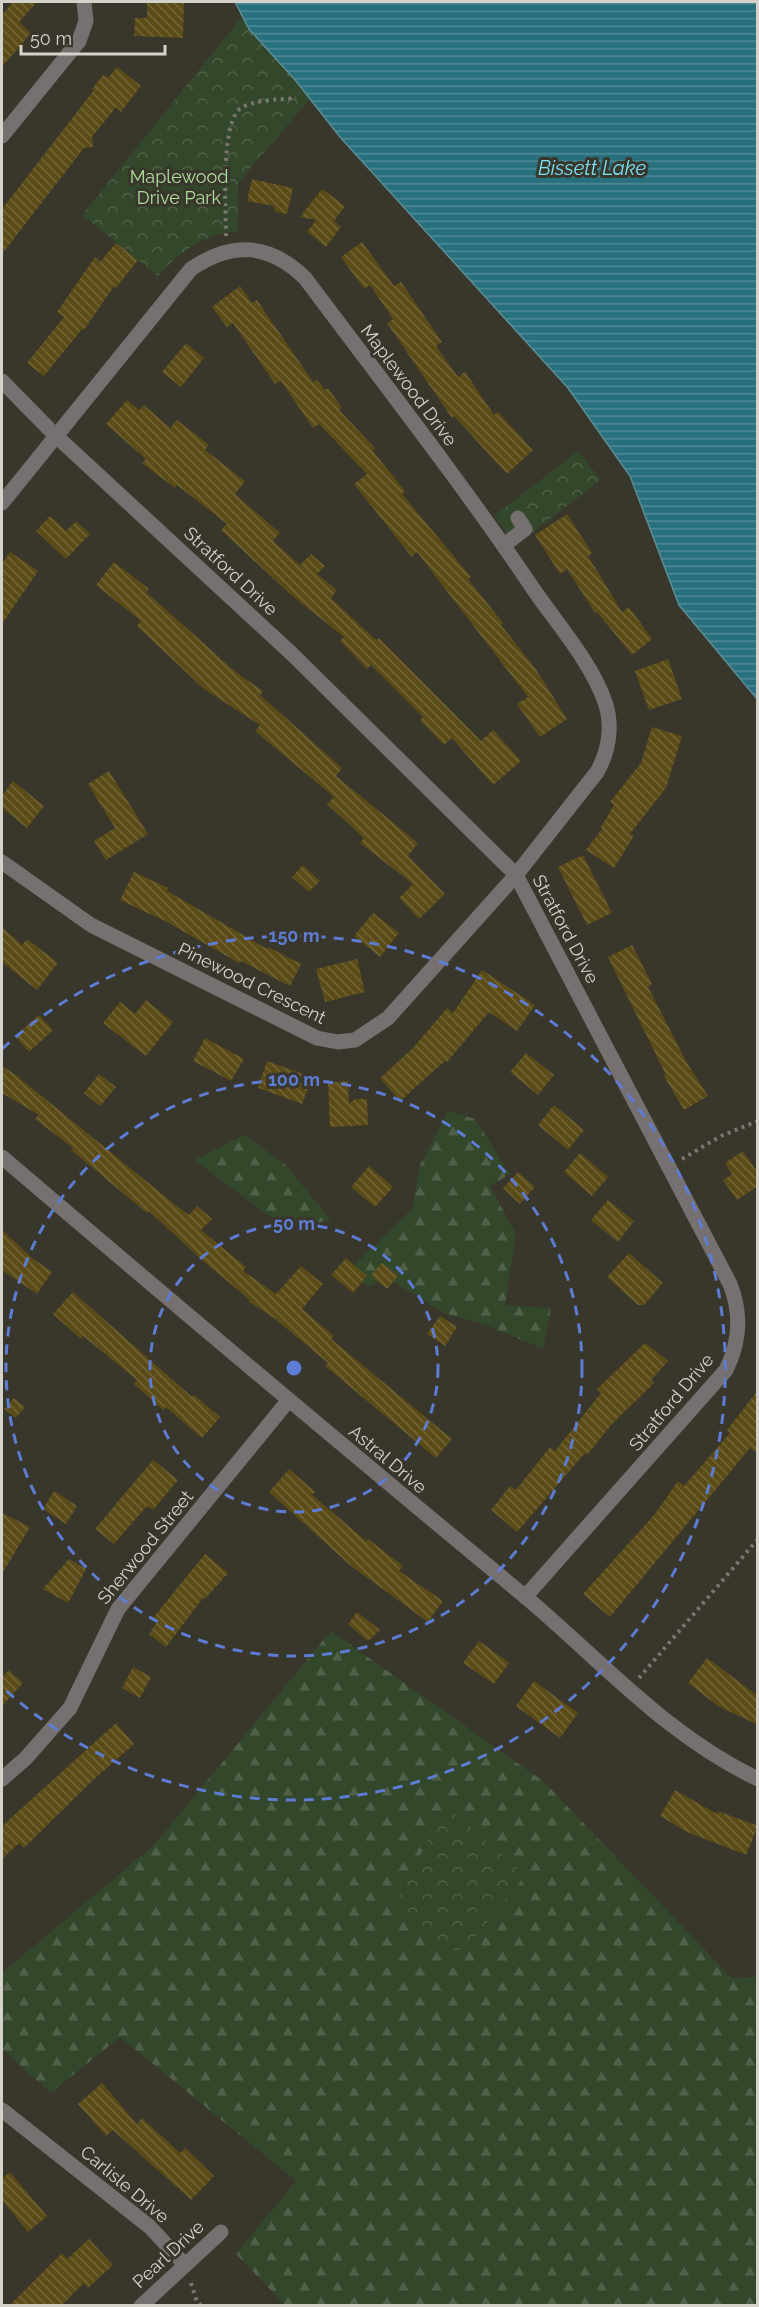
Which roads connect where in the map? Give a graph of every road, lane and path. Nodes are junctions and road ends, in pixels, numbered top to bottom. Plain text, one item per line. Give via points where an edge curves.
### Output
1 (84, 2) edge
2 (296, 98) dead end
3 (2, 136) edge
4 (225, 252) junction
5 (2, 381) edge
6 (55, 435) junction
7 (2, 503) edge
8 (518, 518) dead end
9 (504, 546) junction
10 (2, 862) edge
11 (516, 875) junction
12 (758, 1121) edge
13 (2, 1157) edge
14 (668, 1167) junction
15 (288, 1401) junction
16 (758, 1539) edge
17 (525, 1597) junction
18 (628, 1691) junction
19 (2, 1779) edge
20 (758, 1779) edge
21 (4, 2115) edge
22 (221, 2232) dead end
23 (185, 2265) junction
24 (141, 2306) edge
25 (202, 2306) edge

1 - 3 street via 87,21 79,41
2 - 4 path via 250,105 233,116 228,136
4 - 6 street, Maplewood Drive via 206,258 179,282
4 - 9 street, Maplewood Drive via 262,251 288,261 305,278
5 - 6 street, Stratford Drive
6 - 7 street, Maplewood Drive
6 - 11 street, Stratford Drive via 292,654
8 - 9 street via 525,529
9 - 11 street, Maplewood Drive via 592,676 609,716 607,747 597,772
10 - 11 street, Pinewood Crescent via 91,925 317,1038 338,1042 361,1037 388,1018
11 - 14 street, Stratford Drive
12 - 14 path via 721,1136
13 - 15 street, Astral Drive
14 - 17 street, Stratford Drive via 732,1291 739,1326 734,1353 720,1378
15 - 17 street, Astral Drive
15 - 19 street, Sherwood Street via 122,1603 70,1708
16 - 18 path
17 - 18 street, Astral Drive
18 - 20 street, Astral Drive via 687,1739
21 - 23 street, Carlisle Drive via 150,2227
22 - 23 street, Pearl Drive
23 - 24 street, Pearl Drive
23 - 25 path via 197,2302

